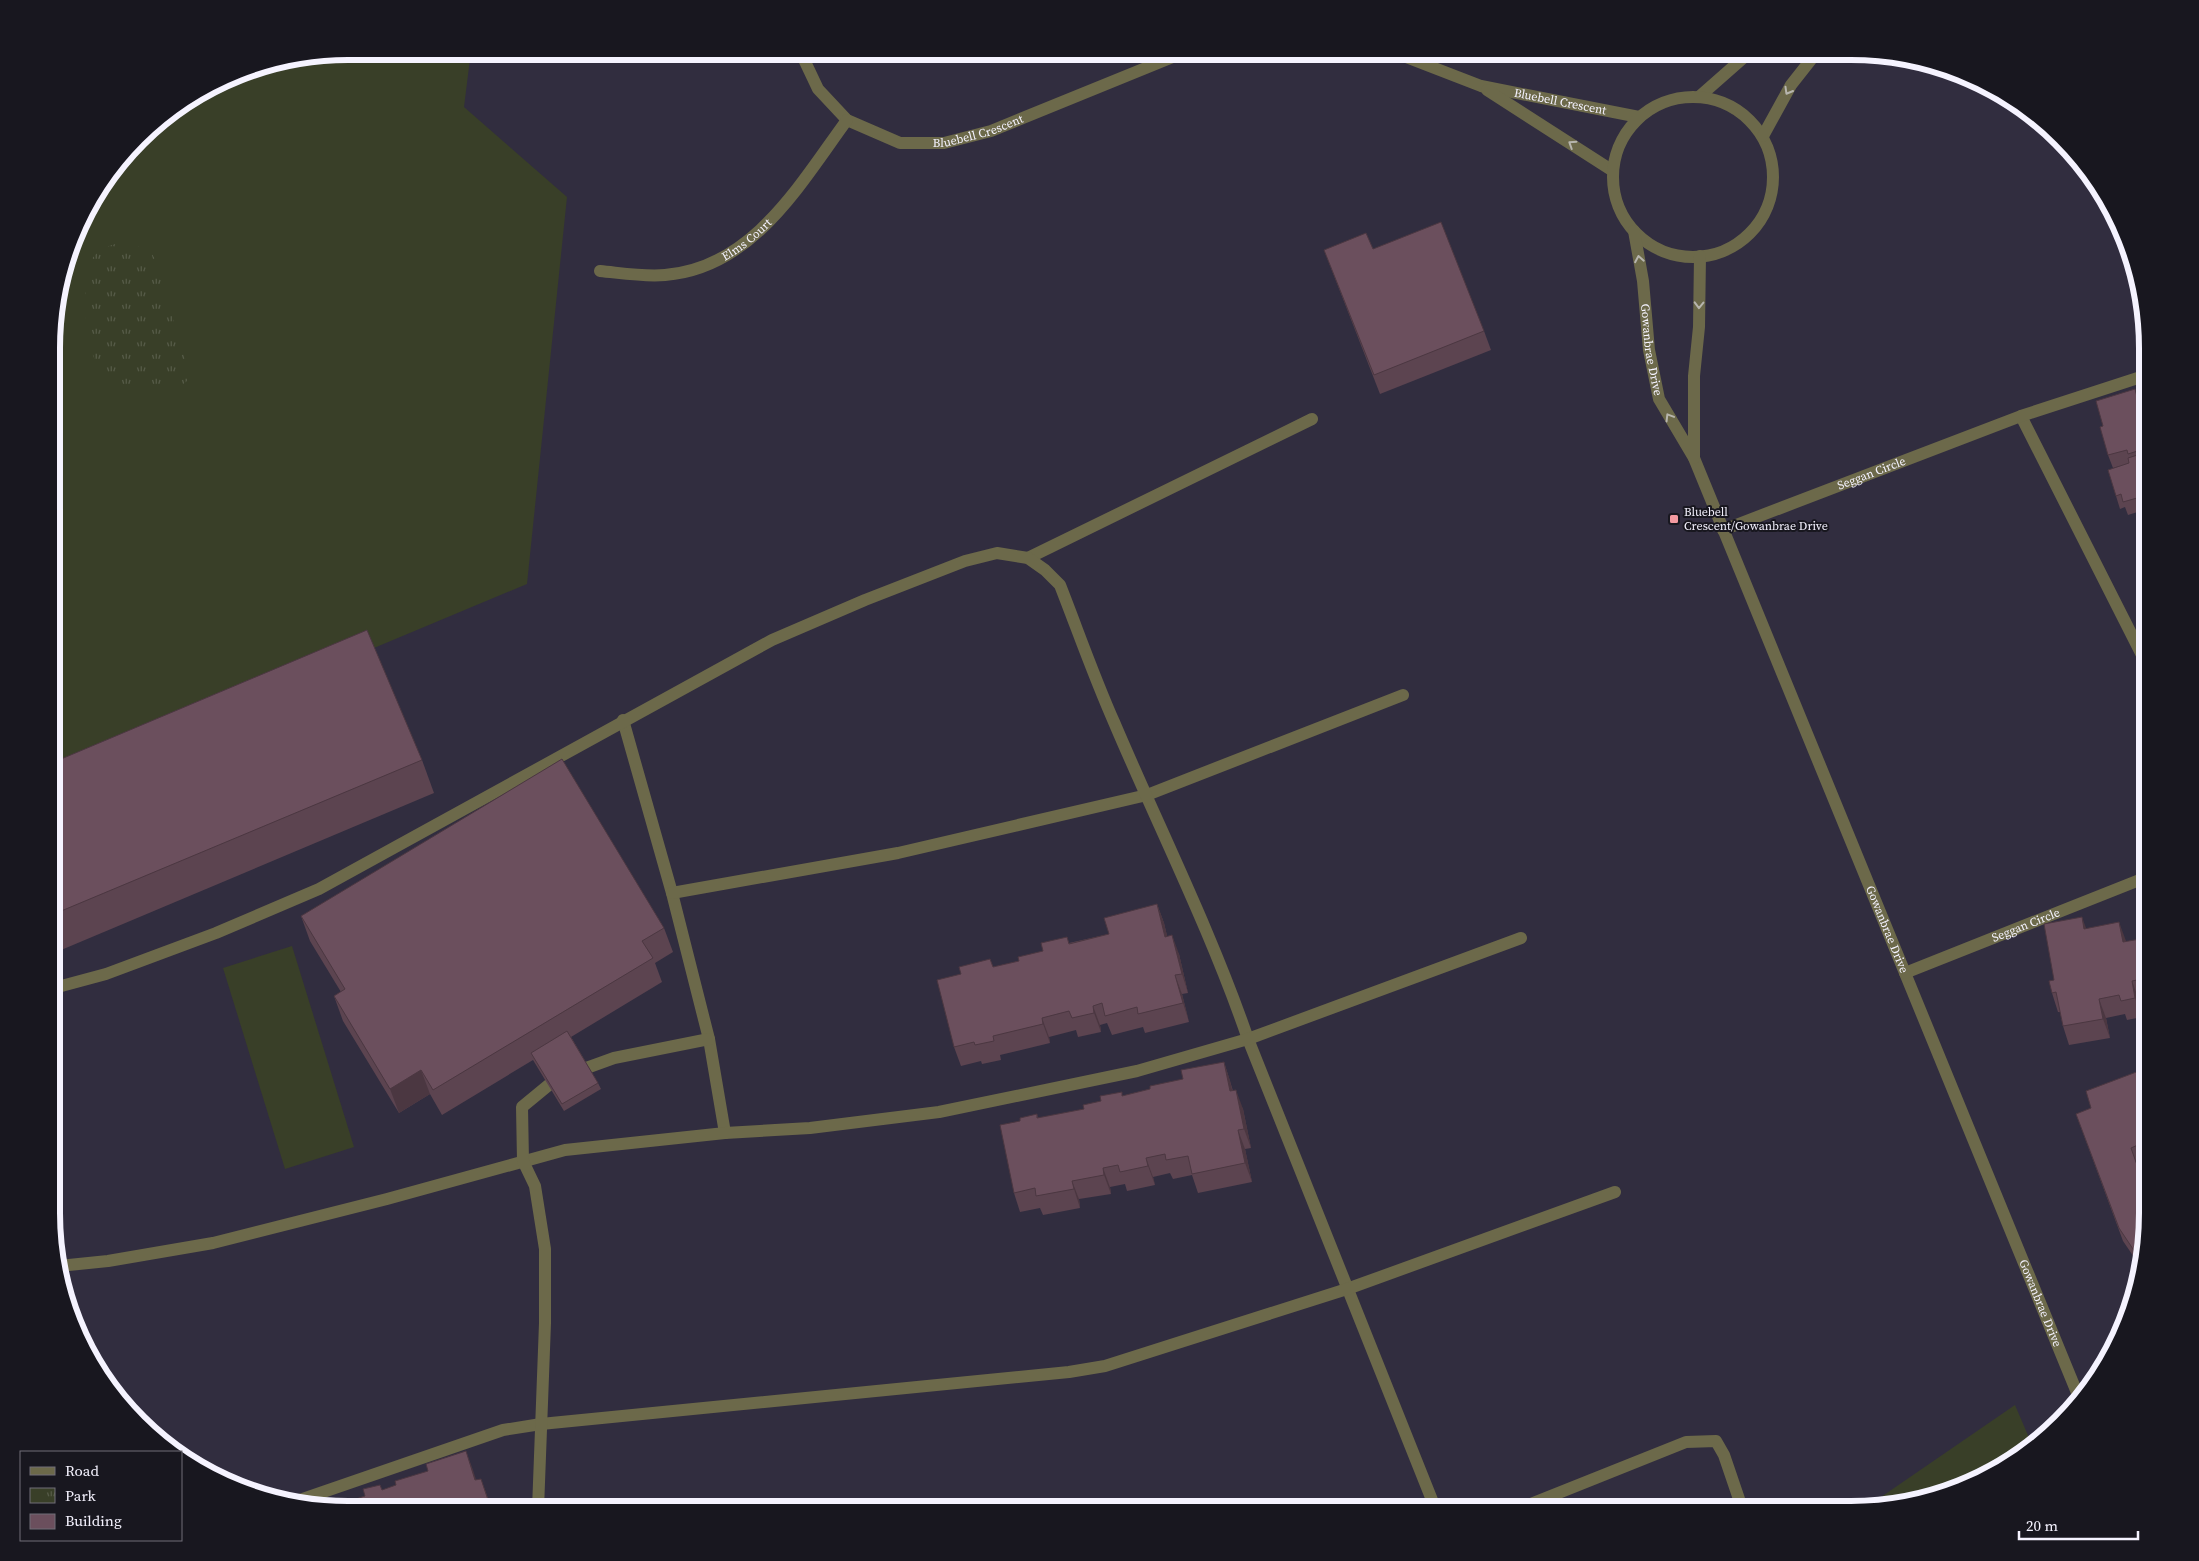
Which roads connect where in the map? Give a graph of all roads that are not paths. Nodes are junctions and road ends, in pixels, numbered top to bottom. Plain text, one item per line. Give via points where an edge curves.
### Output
1 (804, 60) edge
2 (1165, 60) edge
3 (1414, 60) edge
4 (1741, 60) edge
5 (1811, 60) edge
6 (1481, 86) junction
7 (1700, 96) junction
8 (1639, 117) junction
9 (847, 120) junction
10 (1763, 136) junction
11 (1613, 170) junction
12 (1634, 231) junction
13 (1700, 256) junction
14 (600, 271) dead end
15 (2139, 378) edge
16 (2021, 416) junction
17 (1312, 420) dead end
18 (1694, 458) junction
19 (1722, 530) junction
20 (1028, 558) junction
21 (2139, 649) edge
22 (1403, 695) dead end
23 (623, 720) junction
24 (1147, 794) junction
25 (2139, 881) edge
26 (672, 893) junction
27 (1521, 938) dead end
28 (1905, 973) junction
29 (60, 986) edge
30 (709, 1039) junction
31 (1248, 1039) junction
32 (725, 1133) junction
33 (523, 1161) junction
34 (1615, 1192) dead end
35 (65, 1265) edge
36 (1347, 1288) junction
37 (2076, 1391) edge
38 (542, 1424) junction
39 (306, 1498) edge
40 (538, 1501) edge
41 (1432, 1501) edge
42 (1538, 1501) edge
43 (1738, 1501) edge

1 - 9 street, Bluebell Crescent via 818,89
2 - 9 street, Bluebell Crescent via 991,131 944,143 900,143
3 - 6 street, Bluebell Crescent
4 - 7 street
5 -> 10 street via 1791,85
6 - 8 street, Bluebell Crescent
11 -> 6 street, Bluebell Crescent
7 - 8 street via 1678,98 1657,105
7 - 10 street via 1725,103 1746,116
8 - 11 street via 1626,132
9 - 14 street, Elms Court via 776,217 746,243 708,266 665,275
10 - 13 street via 1772,158 1769,203 1758,223 1742,240 1723,252
11 - 12 street via 1618,206
12 - 13 street via 1653,247 1676,256
18 -> 12 street, Gowanbrae Drive via 1659,399 1649,350 1643,281
13 -> 18 street, Gowanbrae Drive
15 - 16 street, Seggan Circle
16 - 19 street, Seggan Circle
16 - 21 street
17 - 20 street
18 - 19 street, Gowanbrae Drive
19 - 28 street, Gowanbrae Drive
20 - 23 street via 997,553 865,600 772,640
20 - 24 street via 1060,585 1114,722
22 - 24 street
23 - 26 street
23 - 29 street via 319,889 188,944 106,974
24 - 26 street via 898,853
24 - 31 street via 1234,996
25 - 28 street, Seggan Circle
26 - 30 street
27 - 31 street
28 - 37 street, Gowanbrae Drive
30 - 32 street
30 - 33 street via 614,1058 556,1079 522,1107
31 - 32 street via 1137,1071 939,1112 810,1128
31 - 36 street
32 - 33 street via 565,1150
33 - 35 street via 213,1243
33 - 38 street via 535,1186 545,1250
34 - 36 street
36 - 38 street via 1105,1366 1070,1372
36 - 41 street
38 - 39 street via 503,1430
38 - 40 street
42 - 43 street via 1686,1442 1703,1440 1716,1441 1724,1455

